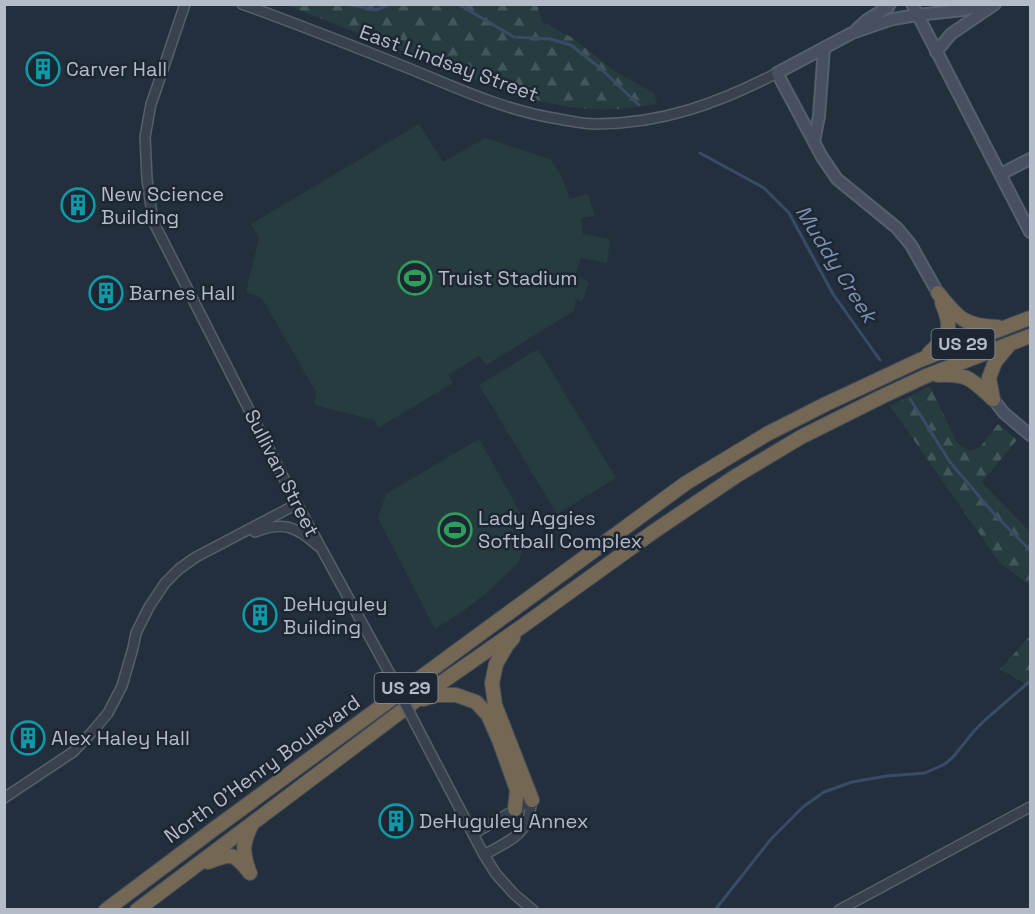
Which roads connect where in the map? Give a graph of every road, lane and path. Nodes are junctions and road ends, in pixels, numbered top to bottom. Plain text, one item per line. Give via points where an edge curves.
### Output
1 (186, 4) edge
2 (242, 4) edge
3 (890, 4) edge
4 (987, 4) edge
5 (995, 4) edge
6 (914, 10) edge
7 (852, 33) junction
8 (824, 48) junction
9 (936, 52) junction
10 (777, 73) junction
11 (814, 142) junction
12 (1030, 159) edge
13 (1001, 174) junction
14 (1030, 232) edge
15 (938, 293) junction
16 (1030, 318) edge
17 (1006, 327) junction
18 (1030, 336) edge
19 (1010, 344) junction
20 (920, 360) junction
21 (926, 376) junction
22 (993, 399) junction
23 (1030, 435) edge
24 (297, 504) junction
25 (232, 538) junction
26 (322, 550) junction
27 (524, 626) junction
28 (415, 701) junction
29 (4, 798) edge
30 (532, 800) junction
31 (1030, 807) edge
32 (515, 809) junction
33 (252, 824) junction
34 (473, 834) junction
35 (484, 855) junction
36 (195, 866) junction
37 (106, 909) edge
38 (137, 909) edge
39 (533, 909) edge
40 (839, 909) edge

1 - 24 street, Sullivan Street via 153,97 145,137 153,221
2 - 10 street, East Lindsay Street via 505,106 575,122 620,123 675,115
3 - 7 main road
4 - 6 main road, East Lindsay Street via 963,10
5 - 9 main road via 951,34
6 - 7 main road, East Lindsay Street
6 - 9 main road
7 - 8 main road, East Lindsay Street
8 - 10 main road, East Lindsay Street
8 - 11 main road
9 - 13 main road
10 - 11 main road
11 - 15 main road via 837,179 897,228 911,245
12 - 13 main road
13 - 14 main road
15 - 17 highway via 966,322 980,327
15 - 20 highway via 949,319 948,332
16 - 17 highway, North O'Henry Boulevard / US 29
17 - 20 highway, North O'Henry Boulevard / US 29
18 - 19 highway, North O'Henry Boulevard / US 29
19 - 21 highway, North O'Henry Boulevard / US 29
19 - 22 highway via 995,362 989,378
20 - 37 highway, North O'Henry Boulevard / US 29 via 767,434 686,483
21 - 22 highway via 955,374 971,380
21 - 27 highway, North O'Henry Boulevard / US 29 via 801,437 736,476
22 - 23 main road
24 - 25 street
24 - 26 street, Sullivan Street
25 - 26 street via 279,525 295,529
25 - 29 street via 196,557 165,584 136,633 122,686 93,731 73,752
26 - 34 street, Sullivan Street, bridge
27 - 28 highway, North O'Henry Boulevard / US 29
27 - 30 highway via 496,664 492,683 495,705
28 - 32 highway via 435,695 456,695 476,702 488,715 499,740 517,790
28 - 33 highway, North O'Henry Boulevard / US 29
30 - 32 street
30 - 35 street via 522,830
31 - 40 street
32 - 34 street
33 - 36 highway, North O'Henry Boulevard / US 29
33 - 36 highway via 243,855 250,873 232,856 224,855
34 - 35 street, Sullivan Street
35 - 39 street, Sullivan Street via 514,894
36 - 38 highway, North O'Henry Boulevard / US 29

